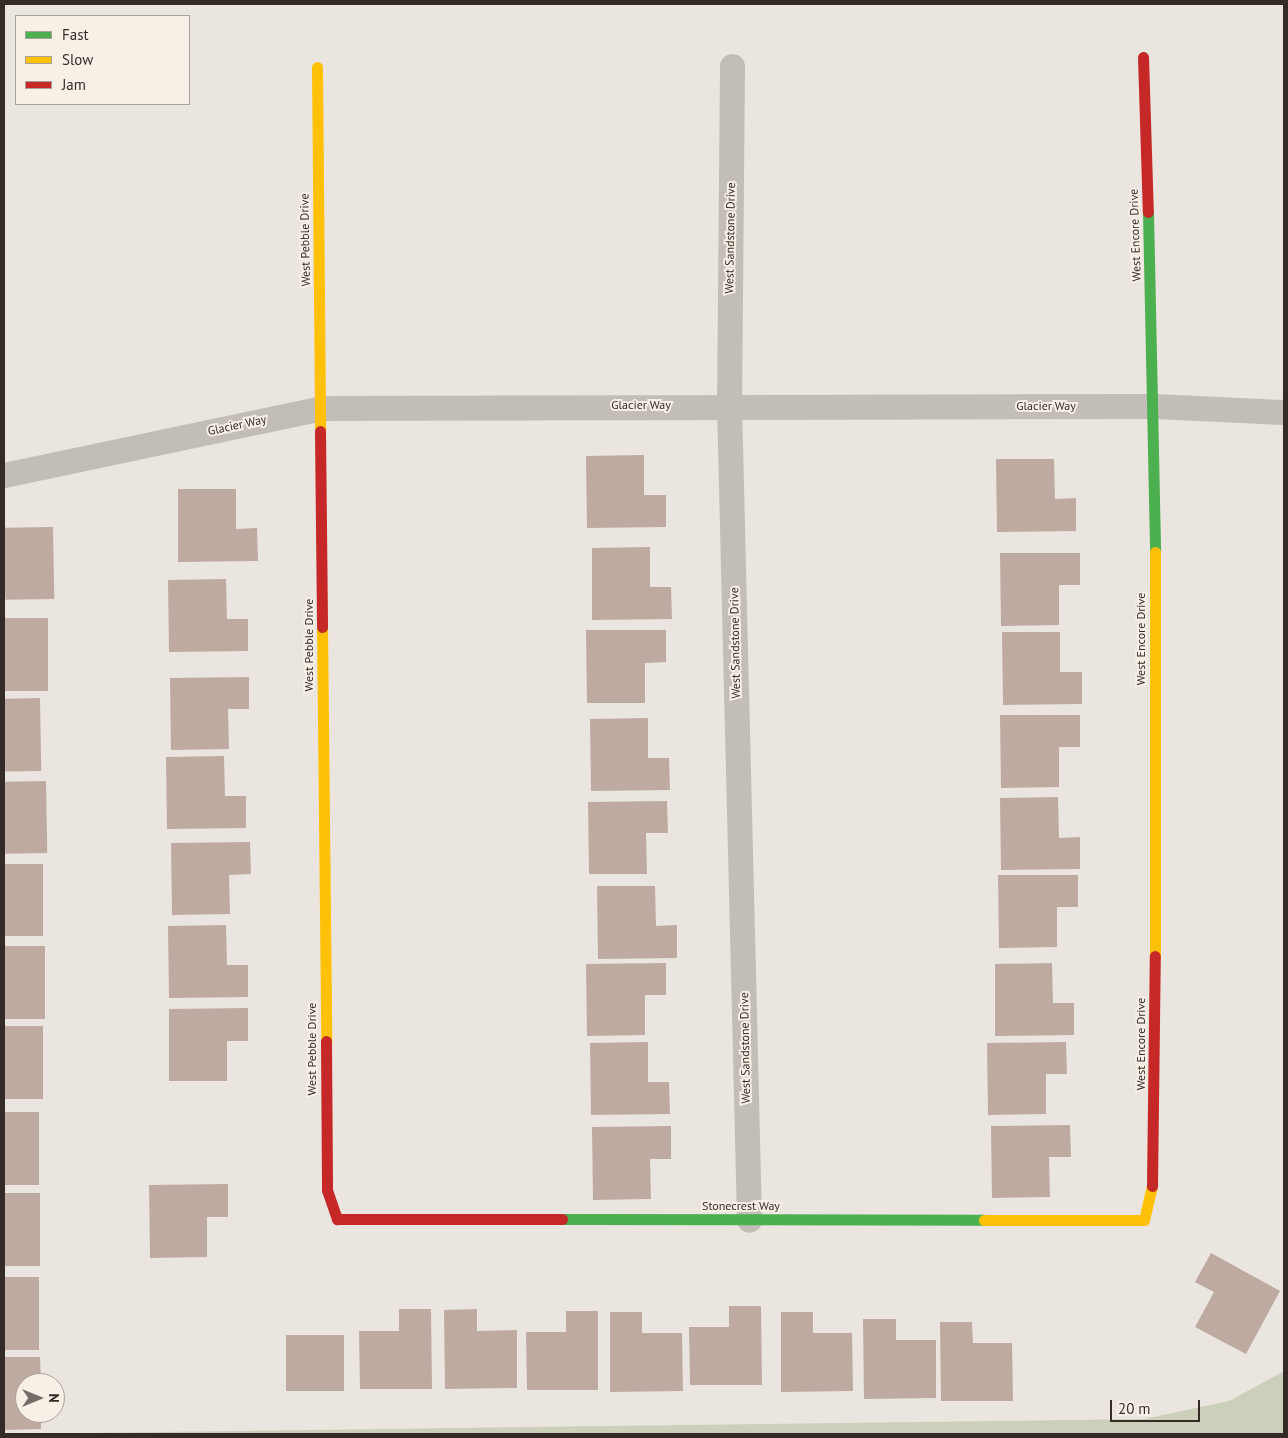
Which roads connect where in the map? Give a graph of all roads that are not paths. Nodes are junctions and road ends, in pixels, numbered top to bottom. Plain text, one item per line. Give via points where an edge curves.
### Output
1 (1143, 58) dead end
2 (732, 66) dead end
3 (317, 67) dead end
4 (729, 405) junction
5 (1155, 406) junction
6 (321, 408) junction
7 (1284, 412) edge
8 (4, 475) edge
9 (337, 1220) joint
10 (749, 1220) junction
11 (1144, 1220) joint

1 - 5 street, West Encore Drive
2 - 4 street, West Sandstone Drive
3 - 6 street, West Pebble Drive
4 - 5 street, Glacier Way
4 - 6 street, Glacier Way
4 - 10 street, West Sandstone Drive
5 - 7 street, Glacier Way
5 - 11 street, West Encore Drive via 1155,1089 1151,1201
6 - 8 street, Glacier Way
6 - 9 street, West Pebble Drive via 327,1190
9 - 10 street, Stonecrest Way
10 - 11 street, Stonecrest Way

